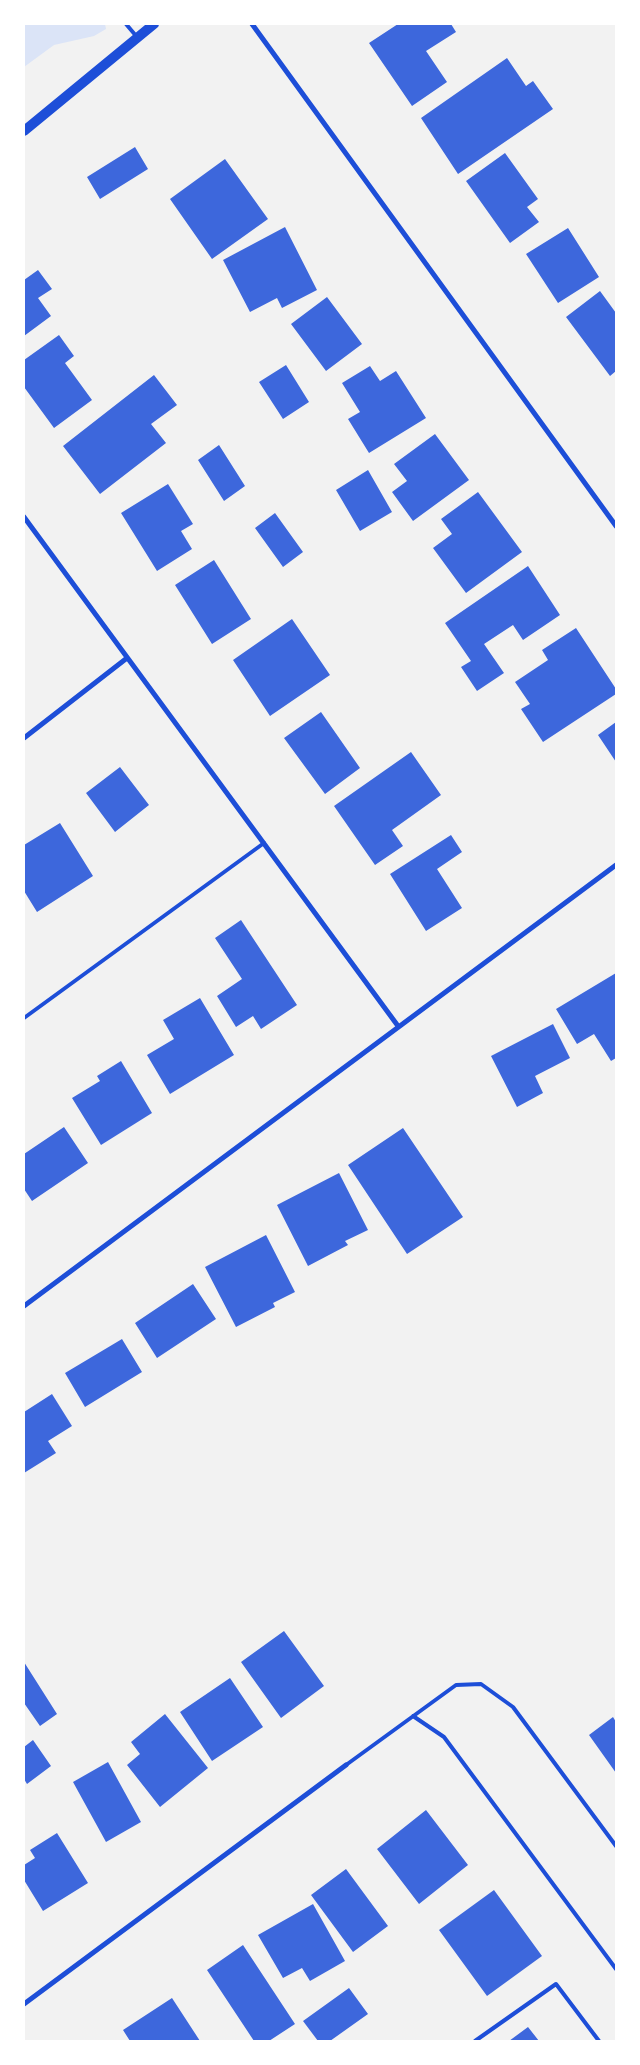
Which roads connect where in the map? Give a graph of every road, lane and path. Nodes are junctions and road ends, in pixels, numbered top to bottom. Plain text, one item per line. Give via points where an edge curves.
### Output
1 (126, 24) edge
2 (154, 24) edge
3 (252, 24) edge
4 (137, 37) junction
5 (24, 131) edge
6 (24, 517) edge
7 (616, 526) edge
8 (127, 658) junction
9 (24, 738) edge
10 (264, 843) junction
11 (616, 865) edge
12 (24, 1018) edge
13 (398, 1026) junction
14 (24, 1306) edge
15 (413, 1716) junction
16 (346, 1765) joint
17 (616, 1846) edge
18 (616, 1969) edge
19 (24, 2004) edge
20 (475, 2041) edge
21 (599, 2041) edge

1 - 4 lane
2 - 4 main road
3 - 7 street
4 - 5 main road
6 - 8 street
8 - 9 street
8 - 10 street
10 - 12 lane
10 - 13 street
11 - 13 street
13 - 14 street
15 - 16 lane
15 - 17 lane via 456,1685 481,1684 514,1706
15 - 18 lane via 444,1738
16 - 19 street
20 - 21 lane via 556,1984

